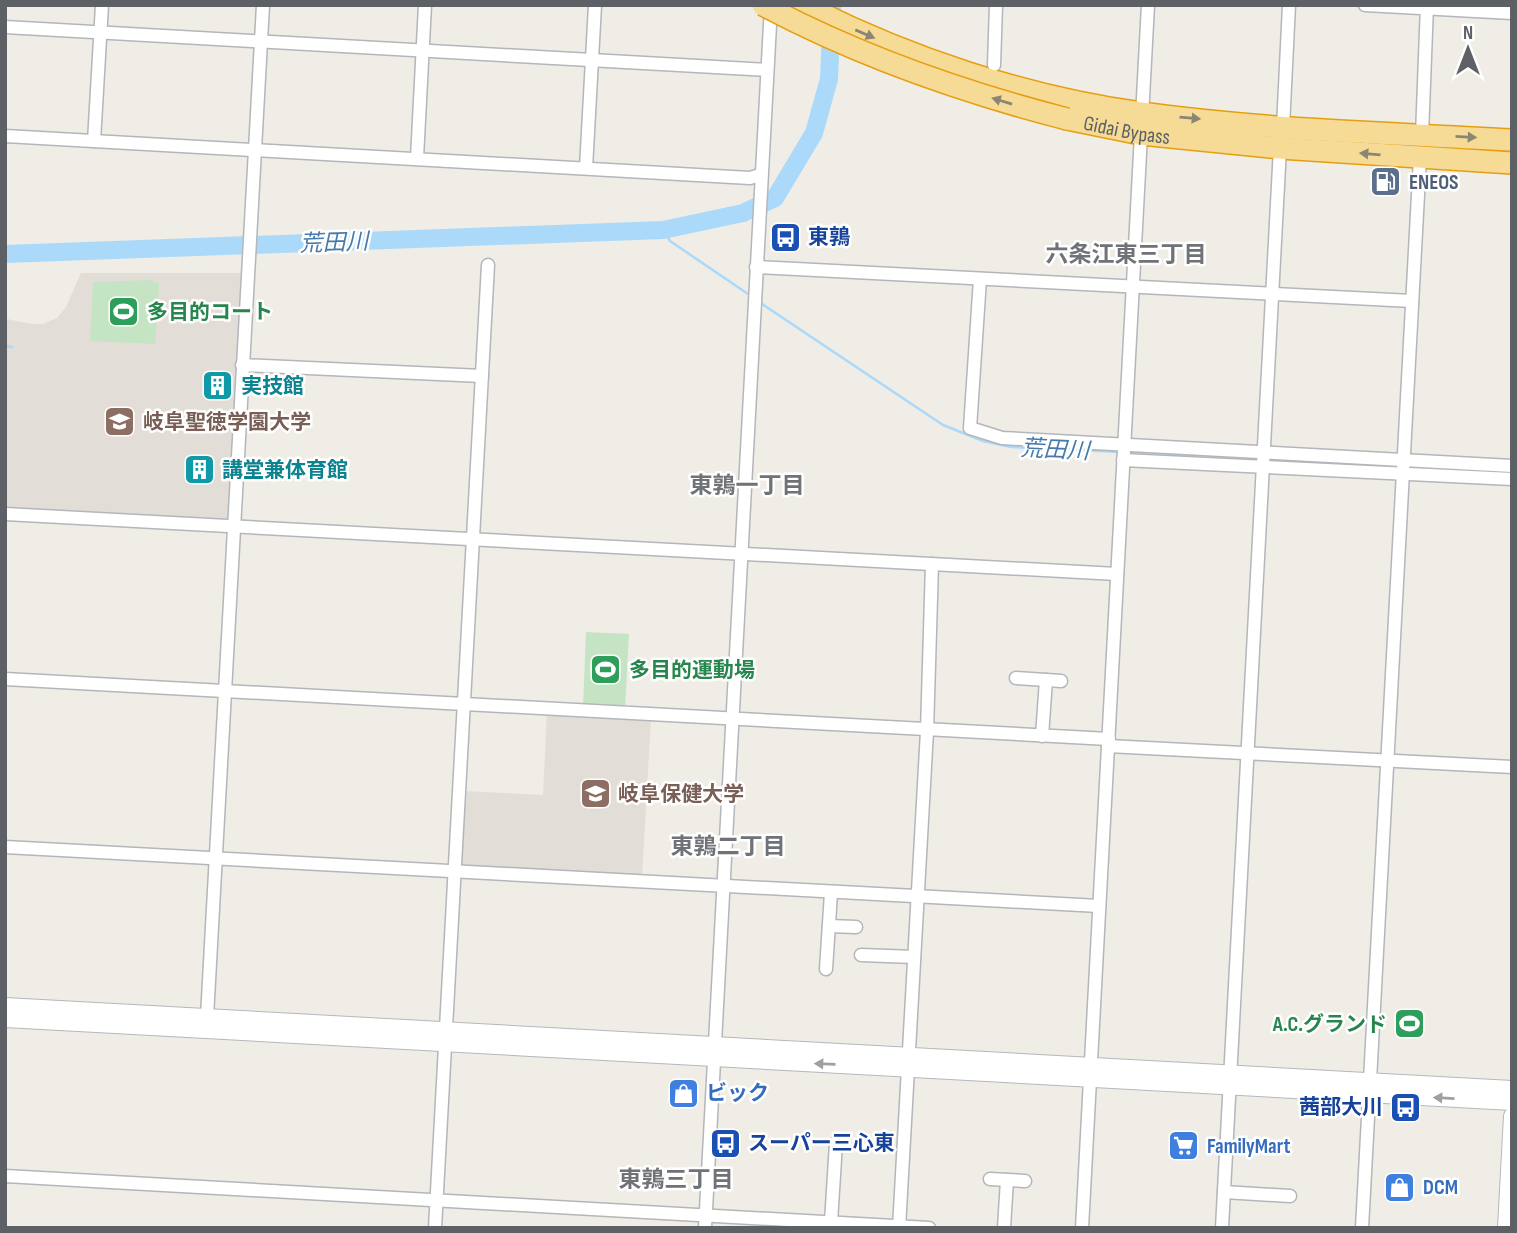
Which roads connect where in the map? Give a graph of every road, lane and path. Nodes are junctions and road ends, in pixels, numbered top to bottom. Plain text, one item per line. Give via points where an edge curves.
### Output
1 (102, 5) edge
2 (263, 5) edge
3 (425, 5) edge
4 (594, 5) edge
5 (762, 5) edge
6 (771, 5) edge
7 (804, 5) edge
8 (996, 5) edge
9 (1148, 5) edge
10 (1289, 5) edge
11 (1365, 5) edge
12 (1427, 6) edge
13 (1512, 13) edge
14 (5, 27) edge
15 (100, 33) junction
16 (261, 41) junction
17 (423, 51) junction
18 (591, 59) junction
19 (994, 65) dead end
20 (767, 70) junction
21 (1071, 110) junction
22 (1141, 124) junction
23 (1422, 135) junction
24 (5, 136) edge
25 (1281, 137) junction
26 (1512, 140) edge
27 (94, 141) junction
28 (255, 149) junction
29 (1420, 158) junction
30 (417, 159) junction
31 (1512, 163) edge
32 (586, 168) junction
33 (761, 181) junction
34 (488, 265) dead end
35 (756, 267) junction
36 (980, 279) junction
37 (1132, 288) junction
38 (1274, 295) junction
39 (1412, 301) junction
40 (242, 365) junction
41 (482, 376) junction
42 (1124, 452) junction
43 (1264, 459) junction
44 (1512, 466) edge
45 (1403, 467) junction
46 (1512, 479) edge
47 (5, 514) edge
48 (233, 526) junction
49 (472, 539) junction
50 (742, 554) junction
51 (932, 564) junction
52 (1117, 574) junction
53 (1016, 678) dead end
54 (5, 679) edge
55 (1045, 680) junction
56 (1061, 681) dead end
57 (225, 692) junction
58 (464, 705) junction
59 (733, 720) junction
60 (927, 731) junction
61 (1042, 736) junction
62 (1109, 743) junction
63 (1246, 753) junction
64 (1387, 761) junction
65 (1512, 767) edge
66 (5, 847) edge
67 (216, 859) junction
68 (455, 872) junction
69 (723, 888) junction
70 (831, 893) junction
71 (917, 897) junction
72 (1100, 906) junction
73 (828, 926) junction
74 (856, 927) dead end
75 (861, 954) dead end
76 (914, 957) junction
77 (825, 969) dead end
78 (5, 1006) edge
79 (207, 1017) junction
80 (5, 1019) edge
81 (446, 1036) junction
82 (715, 1050) junction
83 (908, 1061) junction
84 (1091, 1072) junction
85 (1230, 1079) junction
86 (1369, 1088) junction
87 (1512, 1089) edge
88 (1512, 1102) edge
89 (1512, 1116) edge
90 (836, 1143) dead end
91 (5, 1176) edge
92 (990, 1179) dead end
93 (1007, 1180) junction
94 (1025, 1181) dead end
95 (1224, 1192) junction
96 (1290, 1196) dead end
97 (437, 1199) junction
98 (706, 1221) edge
99 (831, 1222) junction
100 (899, 1227) edge
101 (435, 1228) edge
102 (929, 1228) edge
103 (1004, 1228) edge
104 (1082, 1228) edge
105 (1222, 1228) edge
106 (1362, 1228) edge
107 (1506, 1228) edge

1 - 15 street
2 - 16 street
3 - 17 street
4 - 18 street
21 -> 5 highway, Gidai Bypass, bridge via 906,69 838,43
6 - 20 street
7 -> 21 highway, Gidai Bypass via 869,36
8 - 19 street
9 - 22 street
10 - 25 street
11 - 12 street
12 - 13 street
12 - 23 street
14 - 15 street
15 - 16 street
15 - 27 street
16 - 17 street
16 - 28 street
17 - 18 street
17 - 30 street
18 - 20 street
18 - 32 street
20 - 33 street
21 - 22 highway, Gidai Bypass
22 - 25 highway, Gidai Bypass
22 - 37 street
23 - 25 highway, Gidai Bypass
23 -> 26 highway, Gidai Bypass
24 - 27 street
29 -> 25 highway, Gidai Bypass
25 - 38 street
27 - 28 street
28 - 30 street
28 - 40 street
29 - 31 highway, Gidai Bypass
29 - 39 street
30 - 32 street
32 - 33 street
33 - 35 street
34 - 41 street
35 - 36 street
35 - 50 street
36 - 37 street
36 - 42 street via 970,428 1002,438
37 - 38 street
37 - 42 street
38 - 39 street
38 - 43 street
39 - 45 street
40 - 41 street
40 - 48 street
41 - 49 street
42 - 43 street
42 - 52 street
43 - 45 street
43 - 63 street
44 - 45 street
45 - 46 street
45 - 64 street
47 - 48 street
48 - 49 street
48 - 57 street
49 - 50 street
49 - 58 street
50 - 51 street
50 - 59 street
51 - 52 street
51 - 60 street
52 - 62 street
53 - 55 street
54 - 57 street
55 - 56 street
55 - 61 street
57 - 58 street
57 - 67 street
58 - 59 street
58 - 68 street
59 - 60 street
59 - 69 street
60 - 61 street
60 - 71 street
61 - 62 street
62 - 63 street
62 - 72 street
63 - 64 street
63 - 85 street
64 - 65 street
64 - 86 street
66 - 67 street
67 - 68 street
67 - 79 street
68 - 69 street
68 - 81 street
69 - 70 street
69 - 82 street
70 - 71 street
70 - 73 street
71 - 72 street
71 - 76 street
72 - 84 street
73 - 74 street
73 - 77 street
75 - 76 street
76 - 83 street
78 - 79 street
79 - 81 street
80 - 81 street
81 - 82 street
81 - 97 street
82 - 83 street
82 - 98 street
83 - 84 street
83 - 100 street
84 - 85 street
84 - 104 street
85 - 86 street
85 - 95 street
86 - 87 street
88 -> 86 street
86 - 106 street
89 - 107 street
90 - 99 street
91 - 97 street
92 - 93 street
93 - 94 street
93 - 103 street
95 - 96 street
95 - 105 street
97 - 98 street
97 - 101 street
98 - 99 street
99 - 100 street
100 - 102 street

